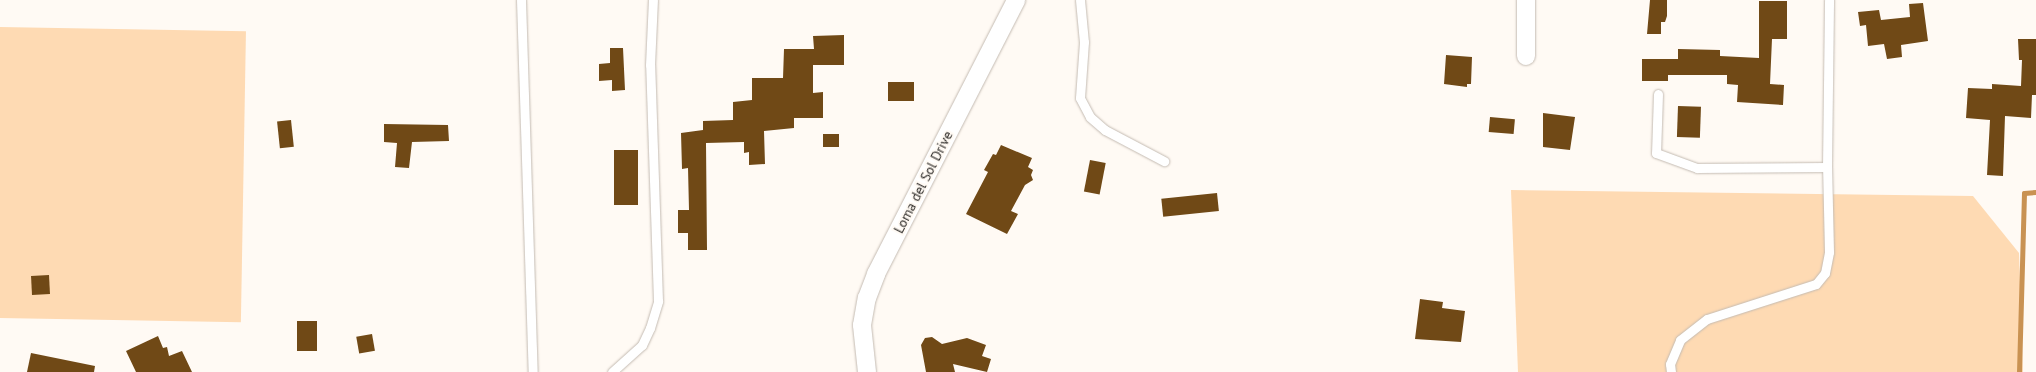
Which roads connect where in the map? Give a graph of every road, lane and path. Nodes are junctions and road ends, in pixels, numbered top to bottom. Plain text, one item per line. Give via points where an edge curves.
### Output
1 (521, 0) edge
2 (653, 0) edge
3 (1016, 0) edge
4 (1080, 0) edge
5 (1526, 0) edge
6 (1829, 0) edge
7 (1526, 56) dead end
8 (1658, 94) dead end
9 (1164, 161) dead end
10 (1827, 168) junction
11 (534, 372) edge
12 (612, 372) edge
13 (867, 372) edge
14 (1671, 372) edge

1 - 11 lane
2 - 12 lane via 650,73 658,301 642,345
3 - 13 street, Loma del Sol Drive via 869,292 862,324
4 - 9 lane via 1084,42 1080,98 1090,117 1106,130
5 - 7 street
6 - 10 lane
8 - 10 lane via 1656,153 1697,168
10 - 14 lane via 1829,252 1825,273 1816,284 1707,319 1680,340 1670,364

